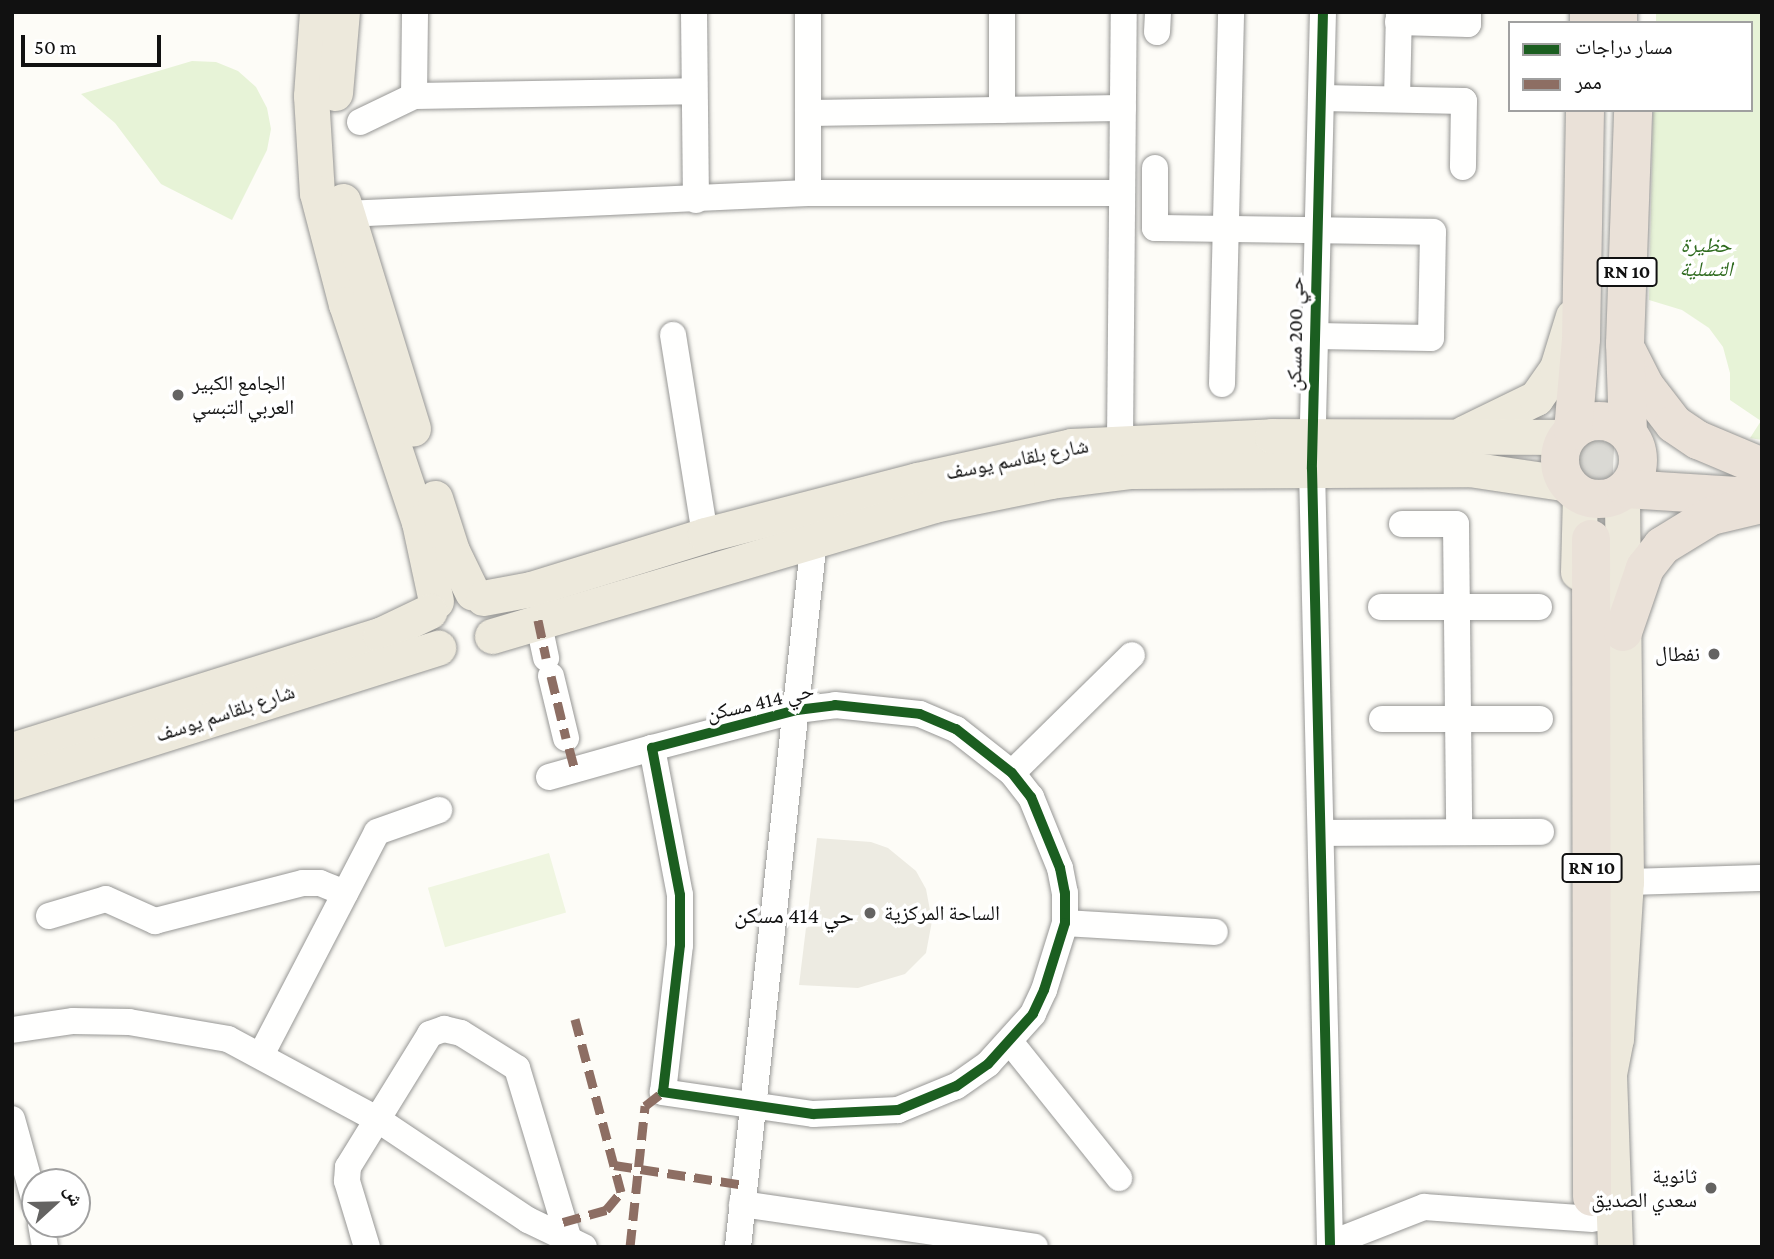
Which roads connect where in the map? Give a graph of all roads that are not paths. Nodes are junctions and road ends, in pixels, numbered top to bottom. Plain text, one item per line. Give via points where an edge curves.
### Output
1 (317, 12) edge
2 (342, 12) edge
3 (415, 12) edge
4 (694, 12) edge
5 (808, 12) edge
6 (1002, 12) edge
7 (1124, 12) edge
8 (1231, 12) edge
9 (1323, 12) edge
10 (1468, 12) edge
11 (1399, 17) edge
12 (694, 91) junction
13 (414, 96) junction
14 (1322, 98) junction
15 (1397, 99) junction
16 (1123, 108) junction
17 (1002, 110) junction
18 (1585, 112) edge
19 (1602, 112) edge
20 (1616, 112) edge
21 (1633, 112) edge
22 (808, 113) junction
23 (360, 122) dead end
24 (1463, 167) dead end
25 (1155, 168) dead end
26 (1122, 192) junction
27 (808, 193) junction
28 (696, 200) junction
29 (345, 214) junction
30 (1226, 230) junction
31 (1317, 230) junction
32 (1582, 275) junction
33 (673, 335) dead end
34 (1315, 336) junction
35 (1625, 344) junction
36 (1222, 384) dead end
37 (1601, 425) junction
38 (1448, 439) junction
39 (1120, 441) junction
40 (1312, 454) junction
41 (1762, 468) edge
42 (1575, 489) junction
43 (1624, 490) junction
44 (1762, 498) edge
45 (1762, 504) edge
46 (1402, 524) dead end
47 (705, 535) junction
48 (814, 539) junction
49 (478, 595) junction
50 (433, 606) junction
51 (1381, 607) dead end
52 (1457, 607) junction
53 (1539, 607) dead end
54 (538, 620) junction
55 (1623, 632) junction
56 (492, 636) junction
57 (438, 648) junction
58 (1132, 654) dead end
59 (797, 710) junction
60 (1382, 719) dead end
61 (1458, 719) junction
62 (1540, 719) dead end
63 (653, 748) junction
64 (12, 750) edge
65 (570, 752) junction
66 (1012, 773) junction
67 (549, 777) dead end
68 (12, 782) edge
69 (439, 810) dead end
70 (1321, 832) junction
71 (1459, 832) junction
72 (1541, 832) dead end
73 (1762, 878) edge
74 (1626, 881) junction
75 (345, 892) junction
76 (49, 916) dead end
77 (1065, 923) junction
78 (1215, 932) dead end
79 (12, 1030) edge
80 (1011, 1043) junction
81 (261, 1055) junction
82 (1609, 1074) junction
83 (754, 1105) junction
84 (12, 1119) edge
85 (380, 1121) junction
86 (21, 1168) edge
87 (1119, 1178) dead end
88 (742, 1204) junction
89 (1593, 1221) edge
90 (877, 1235) edge
91 (967, 1242) edge
92 (577, 1245) edge
93 (1331, 1245) edge
94 (368, 1247) edge
95 (738, 1247) edge
96 (1035, 1247) edge
97 (1615, 1247) edge

1 - 50 main road via 311,96 317,193 346,304 419,522
2 - 29 main road via 334,125
3 - 13 street
4 - 12 street
5 - 22 street
6 - 17 street
7 - 16 street
8 - 30 street
9 - 14 street, حي 200 مسكن
10 - 11 street via 1468,24
11 - 15 street
12 - 13 street
12 - 28 street
13 - 23 street
14 - 15 street
14 - 31 street, حي 200 مسكن
15 - 24 street via 1464,101
16 - 17 street
16 - 26 street
17 - 22 street
18 - 32 highway, RN 10
19 - 37 highway, RN 10
20 - 37 highway, RN 10
21 - 35 highway, RN 10
22 - 27 street
25 - 30 street via 1155,228
26 - 27 street
26 - 39 street
27 - 28 street
28 - 29 street
29 - 49 main road via 452,551
30 - 31 street
30 - 36 street
31 - 34 street, حي 200 مسكن
31 - 34 street via 1433,232 1430,338
32 - 37 highway, RN 10
32 - 38 main road via 1566,346 1542,390 1519,410
33 - 47 street
34 - 40 street, حي 200 مسكن
35 - 37 highway, RN 10
35 - 41 highway via 1644,385 1674,424 1698,440
37 - 38 main road, شارع بلقاسم يوسف
37 - 41 highway via 1685,457
37 - 42 highway via 1560,465
37 - 43 highway via 1637,470
38 - 40 main road, شارع بلقاسم يوسف
39 - 40 main road, شارع بلقاسم يوسف
39 - 47 main road, شارع بلقاسم يوسف via 1009,456
40 - 42 main road, شارع بلقاسم يوسف via 1469,469
40 - 48 main road, شارع بلقاسم يوسف via 1051,481 933,505
40 - 70 street, حي 200 مسكن
42 - 43 highway via 1604,499
42 - 89 main road via 1576,978 1580,1089
43 - 44 highway via 1700,490
43 - 55 main road
45 - 55 highway via 1711,516 1662,546 1645,569
46 - 52 street via 1456,524
47 - 49 main road, شارع بلقاسم يوسف via 531,589
48 - 54 main road, شارع بلقاسم يوسف
48 - 59 street
49 - 50 main road via 453,591
49 - 56 main road via 494,616
50 - 57 main road via 428,631
50 - 64 main road, شارع بلقاسم يوسف via 380,635
51 - 52 street
52 - 53 street
52 - 61 street
54 - 56 main road, شارع بلقاسم يوسف
54 - 65 street
55 - 74 main road
56 - 57 main road via 477,654 467,657
57 - 68 main road, شارع بلقاسم يوسف
58 - 66 street
59 - 63 street, حي 414 مسكن
59 - 66 street, حي 414 مسكن via 835,705 920,714 956,729
59 - 83 street
60 - 61 street
61 - 62 street
61 - 71 street
63 - 65 street, حي 414 مسكن
63 - 83 street, حي 414 مسكن via 680,895 663,1092
65 - 67 street, حي 414 مسكن
66 - 77 street, حي 414 مسكن via 1031,797 1057,859 1065,892
69 - 75 street via 377,832
70 - 71 street
70 - 93 street, حي 200 مسكن
71 - 72 street
73 - 74 street
74 - 82 main road via 1616,1039
75 - 76 street via 320,883 303,883 155,921 106,899
75 - 81 street
77 - 78 street
77 - 80 street, حي 414 مسكن via 1044,990
79 - 81 street via 73,1021 129,1022 228,1039
80 - 83 street, حي 414 مسكن via 956,1086 898,1111 813,1114
80 - 87 street
81 - 85 street
82 - 89 highway, RN 10 via 1597,539
82 - 97 main road, RN 10
83 - 88 street
84 - 86 street
85 - 92 street via 528,1220
85 - 92 street via 430,1034 444,1028 461,1032 508,1060 524,1080
85 - 94 street via 348,1167 347,1181
88 - 90 street
88 - 95 street
89 - 93 street via 1424,1207
90 - 91 street
91 - 96 street

